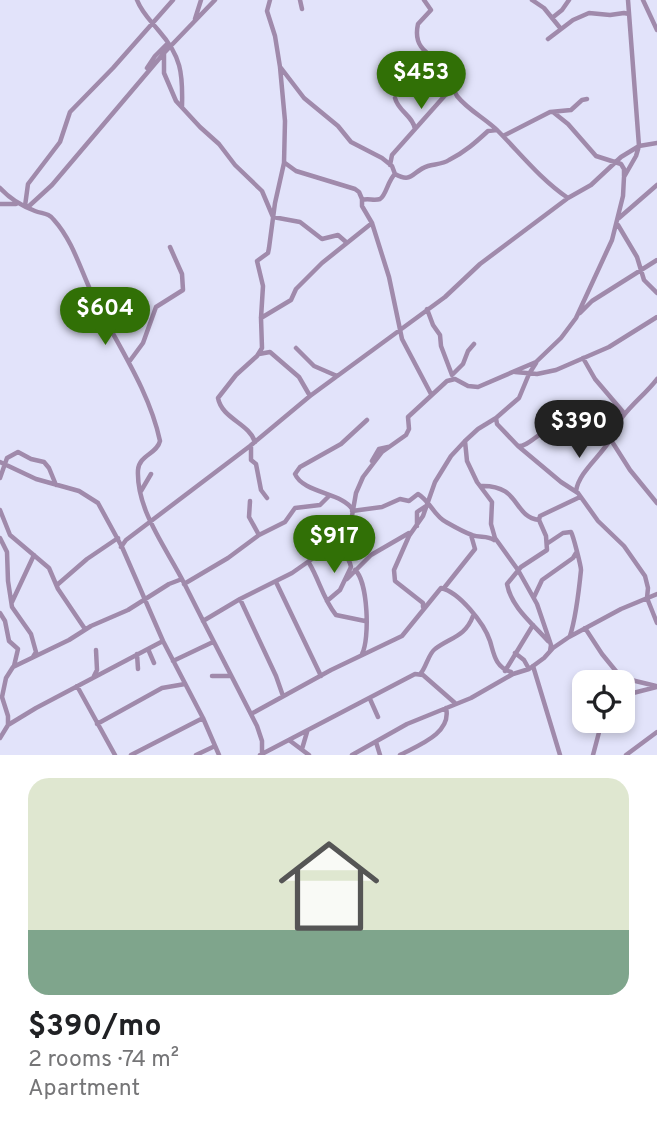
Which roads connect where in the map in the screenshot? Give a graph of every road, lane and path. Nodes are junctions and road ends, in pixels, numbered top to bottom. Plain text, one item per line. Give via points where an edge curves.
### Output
1 (137, 0) edge
2 (173, 0) edge
3 (201, 0) edge
4 (215, 0) edge
5 (264, 0) edge
6 (270, 0) edge
7 (300, 0) edge
8 (424, 0) edge
9 (532, 0) edge
10 (569, 0) edge
11 (628, 0) edge
12 (643, 0) edge
13 (267, 7) junction
14 (302, 9) dead end
15 (629, 14) junction
16 (552, 18) junction
17 (194, 22) junction
18 (151, 25) junction
19 (561, 29) junction
20 (657, 30) edge
21 (548, 40) dead end
22 (166, 49) junction
23 (280, 67) junction
24 (144, 75) junction
25 (453, 85) junction
26 (457, 96) junction
27 (395, 98) dead end
28 (441, 99) junction
29 (587, 99) dead end
30 (182, 106) junction
31 (553, 112) junction
32 (415, 130) junction
33 (498, 130) junction
34 (503, 136) junction
35 (657, 143) edge
36 (646, 145) junction
37 (639, 146) junction
38 (392, 155) junction
39 (636, 156) junction
40 (382, 158) junction
41 (284, 163) junction
42 (615, 163) junction
43 (389, 166) junction
44 (395, 174) junction
45 (624, 177) junction
46 (657, 185) edge
47 (0, 188) edge
48 (568, 198) junction
49 (362, 200) junction
50 (0, 204) edge
51 (26, 207) junction
52 (273, 217) junction
53 (618, 221) junction
54 (372, 223) junction
55 (346, 242) junction
56 (170, 247) dead end
57 (657, 260) edge
58 (640, 271) junction
59 (635, 275) junction
60 (643, 277) junction
61 (657, 293) edge
62 (427, 309) junction
63 (657, 317) edge
64 (576, 318) junction
65 (261, 319) junction
66 (399, 331) junction
67 (394, 336) junction
68 (401, 340) junction
69 (474, 344) dead end
70 (296, 348) dead end
71 (259, 354) junction
72 (446, 356) junction
73 (583, 358) junction
74 (129, 362) junction
75 (536, 362) junction
76 (458, 368) junction
77 (514, 372) junction
78 (529, 374) junction
79 (452, 375) junction
80 (338, 376) junction
81 (657, 379) edge
82 (447, 381) junction
83 (523, 388) junction
84 (431, 394) junction
85 (310, 396) junction
86 (624, 413) junction
87 (367, 420) dead end
88 (497, 421) junction
89 (559, 426) dead end
90 (611, 440) junction
91 (465, 442) junction
92 (253, 444) junction
93 (518, 446) junction
94 (2, 463) edge
95 (150, 474) dead end
96 (0, 478) edge
97 (56, 485) junction
98 (480, 486) junction
99 (141, 491) junction
100 (576, 491) junction
101 (330, 496) junction
102 (580, 497) junction
103 (267, 498) dead end
104 (412, 498) junction
105 (250, 501) dead end
106 (427, 503) junction
107 (657, 503) edge
108 (0, 510) edge
109 (352, 510) junction
110 (418, 511) junction
111 (539, 520) junction
112 (150, 522) junction
113 (415, 529) junction
114 (259, 535) junction
115 (471, 535) junction
116 (0, 538) edge
117 (118, 538) junction
118 (498, 544) junction
119 (547, 544) junction
120 (121, 547) junction
121 (328, 549) junction
122 (576, 553) junction
123 (34, 555) junction
124 (309, 562) junction
125 (355, 570) junction
126 (518, 570) junction
127 (347, 579) junction
128 (183, 582) junction
129 (276, 582) junction
130 (57, 585) junction
131 (444, 588) junction
132 (657, 594) edge
133 (534, 597) junction
134 (647, 598) junction
135 (240, 599) junction
136 (145, 600) junction
137 (327, 601) junction
138 (12, 602) junction
139 (423, 610) junction
140 (0, 613) edge
141 (474, 615) junction
142 (203, 621) junction
143 (365, 621) junction
144 (657, 623) edge
145 (533, 625) junction
146 (585, 628) junction
147 (85, 629) junction
148 (569, 637) junction
149 (163, 641) junction
150 (213, 642) junction
151 (550, 648) junction
152 (148, 649) junction
153 (96, 650) dead end
154 (515, 653) junction
155 (136, 654) junction
156 (361, 655) junction
157 (32, 657) junction
158 (173, 661) junction
159 (154, 663) dead end
160 (13, 667) junction
161 (531, 667) junction
162 (138, 669) dead end
163 (615, 670) edge
164 (505, 671) junction
165 (421, 673) junction
166 (511, 675) junction
167 (212, 676) dead end
168 (231, 676) junction
169 (321, 676) junction
170 (94, 677) junction
171 (635, 681) edge
172 (185, 684) junction
173 (77, 686) junction
174 (657, 687) edge
175 (635, 692) edge
176 (283, 696) junction
177 (1, 699) edge
178 (370, 699) junction
179 (456, 703) junction
180 (446, 708) junction
181 (251, 714) junction
182 (8, 716) junction
183 (22, 717) junction
184 (378, 717) dead end
185 (203, 718) junction
186 (97, 723) junction
187 (8, 725) junction
188 (307, 731) junction
189 (657, 732) edge
190 (598, 733) edge
191 (0, 738) edge
192 (289, 740) junction
193 (376, 741) junction
194 (215, 746) junction
195 (302, 750) junction
196 (261, 754) edge
197 (115, 755) edge
198 (131, 755) edge
199 (196, 755) edge
200 (219, 755) edge
201 (309, 755) edge
202 (352, 755) edge
203 (380, 755) edge
204 (400, 755) edge
205 (560, 755) edge
206 (593, 755) edge
207 (626, 755) edge

1 - 18 street
2 - 18 street
3 - 17 street
4 - 17 street
5 - 13 street
6 - 13 street
7 - 14 street
8 - 25 street via 431,10 418,24 418,41 430,57 450,70
9 - 16 street
10 - 16 street
11 - 15 street
12 - 20 street
13 - 23 street
15 - 19 street via 589,13
15 - 37 street
16 - 19 street
17 - 22 street
18 - 22 street
18 - 51 street via 67,116 60,142 28,184
19 - 21 street
22 - 24 street
22 - 24 street via 155,55
22 - 30 street via 163,68 169,88
22 - 30 street via 174,52 183,78
23 - 40 street via 304,98 351,142
23 - 41 street
24 - 51 street via 58,177
25 - 26 street
25 - 28 street
26 - 28 street
26 - 33 street
27 - 32 street
28 - 32 street
29 - 31 street via 571,110
30 - 52 street via 262,191
31 - 34 street
31 - 42 street via 596,156
32 - 38 street
33 - 34 street
33 - 44 street via 488,131 465,151 408,179
34 - 48 street
35 - 36 street
36 - 37 street
36 - 39 street
37 - 39 street
37 - 42 street
38 - 40 street
38 - 43 street
39 - 45 street
40 - 43 street
41 - 49 street via 355,189
41 - 52 street
42 - 45 street via 623,166
42 - 48 street
43 - 44 street
44 - 49 street via 382,197
45 - 53 street
46 - 53 street
47 - 51 street
48 - 62 street
49 - 54 street
50 - 51 street
51 - 74 street via 57,223
52 - 55 street via 300,222 323,239 338,235
52 - 65 street via 270,248 257,261 263,290
53 - 58 street
53 - 64 street
54 - 55 street
54 - 66 street
55 - 65 street via 296,289 291,300
56 - 74 street via 183,274 183,290 156,307 146,336
57 - 58 street
58 - 59 street
58 - 60 street
59 - 60 street
59 - 64 street via 592,301
60 - 61 street
62 - 66 street
62 - 72 street
63 - 73 street
64 - 75 street
65 - 71 street
66 - 67 street
66 - 68 street
67 - 68 street
67 - 80 street
68 - 84 street
69 - 76 street
70 - 80 street via 314,366
71 - 85 street via 270,352 299,377
71 - 92 street via 218,398 223,409 248,429
72 - 76 street
72 - 79 street
73 - 78 street
73 - 86 street
74 - 99 street via 160,441 140,464
75 - 77 street
75 - 78 street
76 - 79 street
77 - 78 street
77 - 82 street via 478,387
77 - 83 street
78 - 83 street
79 - 82 street
80 - 85 street
81 - 86 street
82 - 84 street
83 - 88 street
84 - 109 street via 408,418 407,435 371,466
85 - 92 street
86 - 90 street
87 - 101 street via 341,444 296,470 300,481
88 - 91 street via 489,422
88 - 93 street
89 - 93 street
90 - 100 street
90 - 107 street
91 - 98 street via 467,461
91 - 106 street via 435,482
92 - 103 street via 251,460
92 - 112 street
93 - 100 street
94 - 96 street
94 - 97 street
94 - 97 street via 14,452 21,452 49,468
95 - 99 street
97 - 117 street via 95,500
98 - 111 street via 492,485 510,494 524,514
98 - 118 street via 492,502 491,524
99 - 112 street
100 - 102 street
101 - 109 street via 346,502
101 - 114 street via 320,505 295,508 285,522
102 - 111 street via 544,513
102 - 134 street via 642,569 648,583
104 - 106 street via 418,494
104 - 109 street
104 - 110 street
105 - 114 street via 249,517
106 - 110 street
106 - 113 street
106 - 115 street via 441,519
108 - 123 street via 10,535
109 - 121 street via 350,533
110 - 113 street
111 - 119 street
112 - 120 street
112 - 128 street
113 - 125 street
113 - 139 street via 393,578 422,600
114 - 128 street
115 - 118 street
115 - 131 street via 475,549
116 - 138 street via 7,552
117 - 120 street
117 - 130 street
118 - 126 street
119 - 122 street via 569,531
119 - 126 street via 545,552
120 - 136 street
121 - 124 street
121 - 127 street via 339,551 350,562
122 - 133 street via 538,584
122 - 148 street via 581,569
123 - 130 street via 51,571
123 - 138 street
124 - 129 street
124 - 137 street
125 - 127 street
125 - 143 street via 363,581
126 - 133 street
126 - 145 street via 507,587
127 - 137 street
128 - 136 street via 169,584
128 - 142 street
129 - 135 street
129 - 169 street
130 - 147 street
131 - 139 street
131 - 141 street
132 - 134 street
133 - 151 street
134 - 144 street
134 - 146 street
135 - 142 street
135 - 176 street
136 - 147 street
136 - 149 street
137 - 143 street via 338,617
138 - 157 street via 32,636 36,652
139 - 156 street via 404,634
140 - 160 street via 9,641 18,649
141 - 164 street
141 - 165 street via 463,632 433,650
142 - 150 street
143 - 156 street via 367,638
145 - 151 street
145 - 154 street
146 - 148 street
146 - 163 street
147 - 157 street
148 - 151 street
149 - 152 street
149 - 158 street
150 - 158 street
150 - 168 street
151 - 161 street
152 - 155 street
152 - 159 street
153 - 170 street
154 - 161 street
154 - 164 street
155 - 162 street
155 - 170 street
156 - 169 street
157 - 160 street
158 - 172 street
160 - 177 street
161 - 166 street
161 - 205 street
164 - 166 street
165 - 178 street
165 - 179 street
166 - 179 street
167 - 168 street
168 - 181 street
169 - 176 street
170 - 173 street
171 - 174 street
172 - 185 street
172 - 186 street via 162,688
173 - 183 street
173 - 186 street
174 - 175 street
176 - 181 street
177 - 182 street
178 - 184 street
178 - 188 street
179 - 180 street
180 - 193 street
180 - 204 street via 445,724 427,741
181 - 196 street via 261,735
182 - 183 street
182 - 187 street
183 - 187 street
185 - 194 street
185 - 198 street
186 - 197 street
187 - 191 street
188 - 192 street
188 - 195 street
189 - 207 street
190 - 206 street
192 - 195 street
192 - 196 street
193 - 202 street
193 - 203 street
194 - 199 street
194 - 200 street
195 - 201 street

